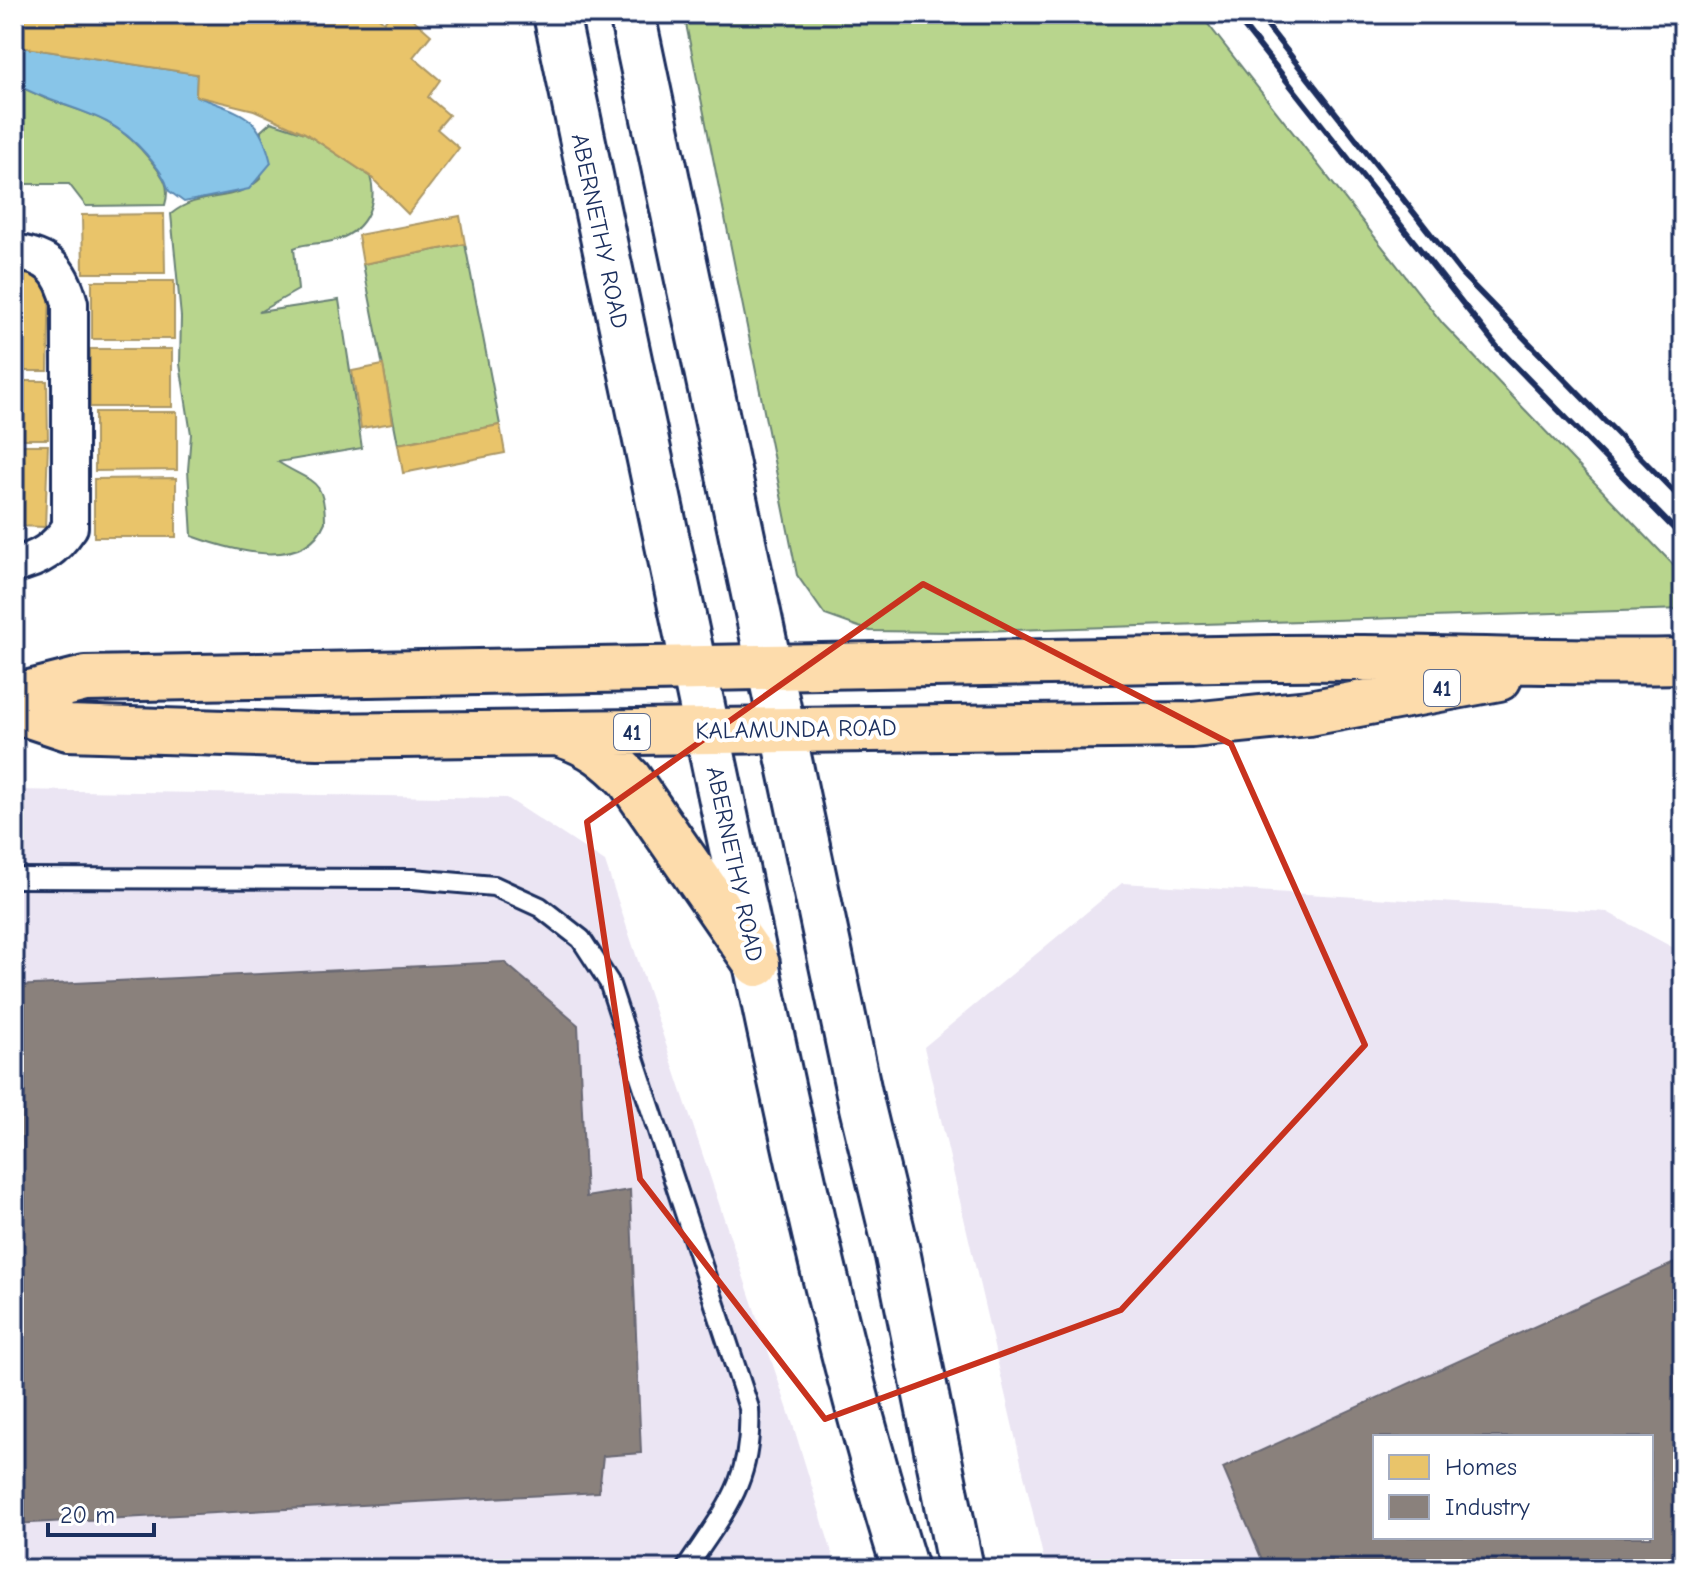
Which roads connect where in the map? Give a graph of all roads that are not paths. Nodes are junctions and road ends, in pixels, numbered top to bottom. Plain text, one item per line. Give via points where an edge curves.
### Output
1 (556, 14) edge
2 (632, 14) edge
3 (14, 252) edge
4 (14, 565) edge
5 (1682, 661) edge
6 (1576, 664) junction
7 (768, 665) junction
8 (693, 667) junction
9 (14, 697) edge
10 (14, 710) edge
11 (783, 729) junction
12 (707, 730) junction
13 (557, 733) junction
14 (14, 878) edge
15 (757, 964) junction
16 (686, 1569) edge
17 (905, 1569) edge
18 (961, 1569) edge

1 - 8 main road, ABERNETHY ROAD
2 - 7 main road
3 - 4 street via 39,256 55,269 70,303 70,527 55,548
5 - 6 main road, KALAMUNDA ROAD / 41
6 - 7 main road, KALAMUNDA ROAD via 1406,656
6 - 11 main road, KALAMUNDA ROAD / 41 via 1309,713 1192,725
7 - 8 main road, KALAMUNDA ROAD
7 - 11 main road
8 - 9 main road, KALAMUNDA ROAD via 85,679
8 - 12 main road, ABERNETHY ROAD
10 - 13 main road, KALAMUNDA ROAD / 41 via 68,728 318,736
11 - 12 main road, KALAMUNDA ROAD
11 - 18 main road
12 - 13 main road, KALAMUNDA ROAD / 41
12 - 15 main road, ABERNETHY ROAD
13 - 15 main road via 586,743 629,779
14 - 16 lane via 413,879 494,886 540,907 581,939 609,982 749,1408 751,1444 745,1474
15 - 17 main road, ABERNETHY ROAD via 829,1293 873,1468

